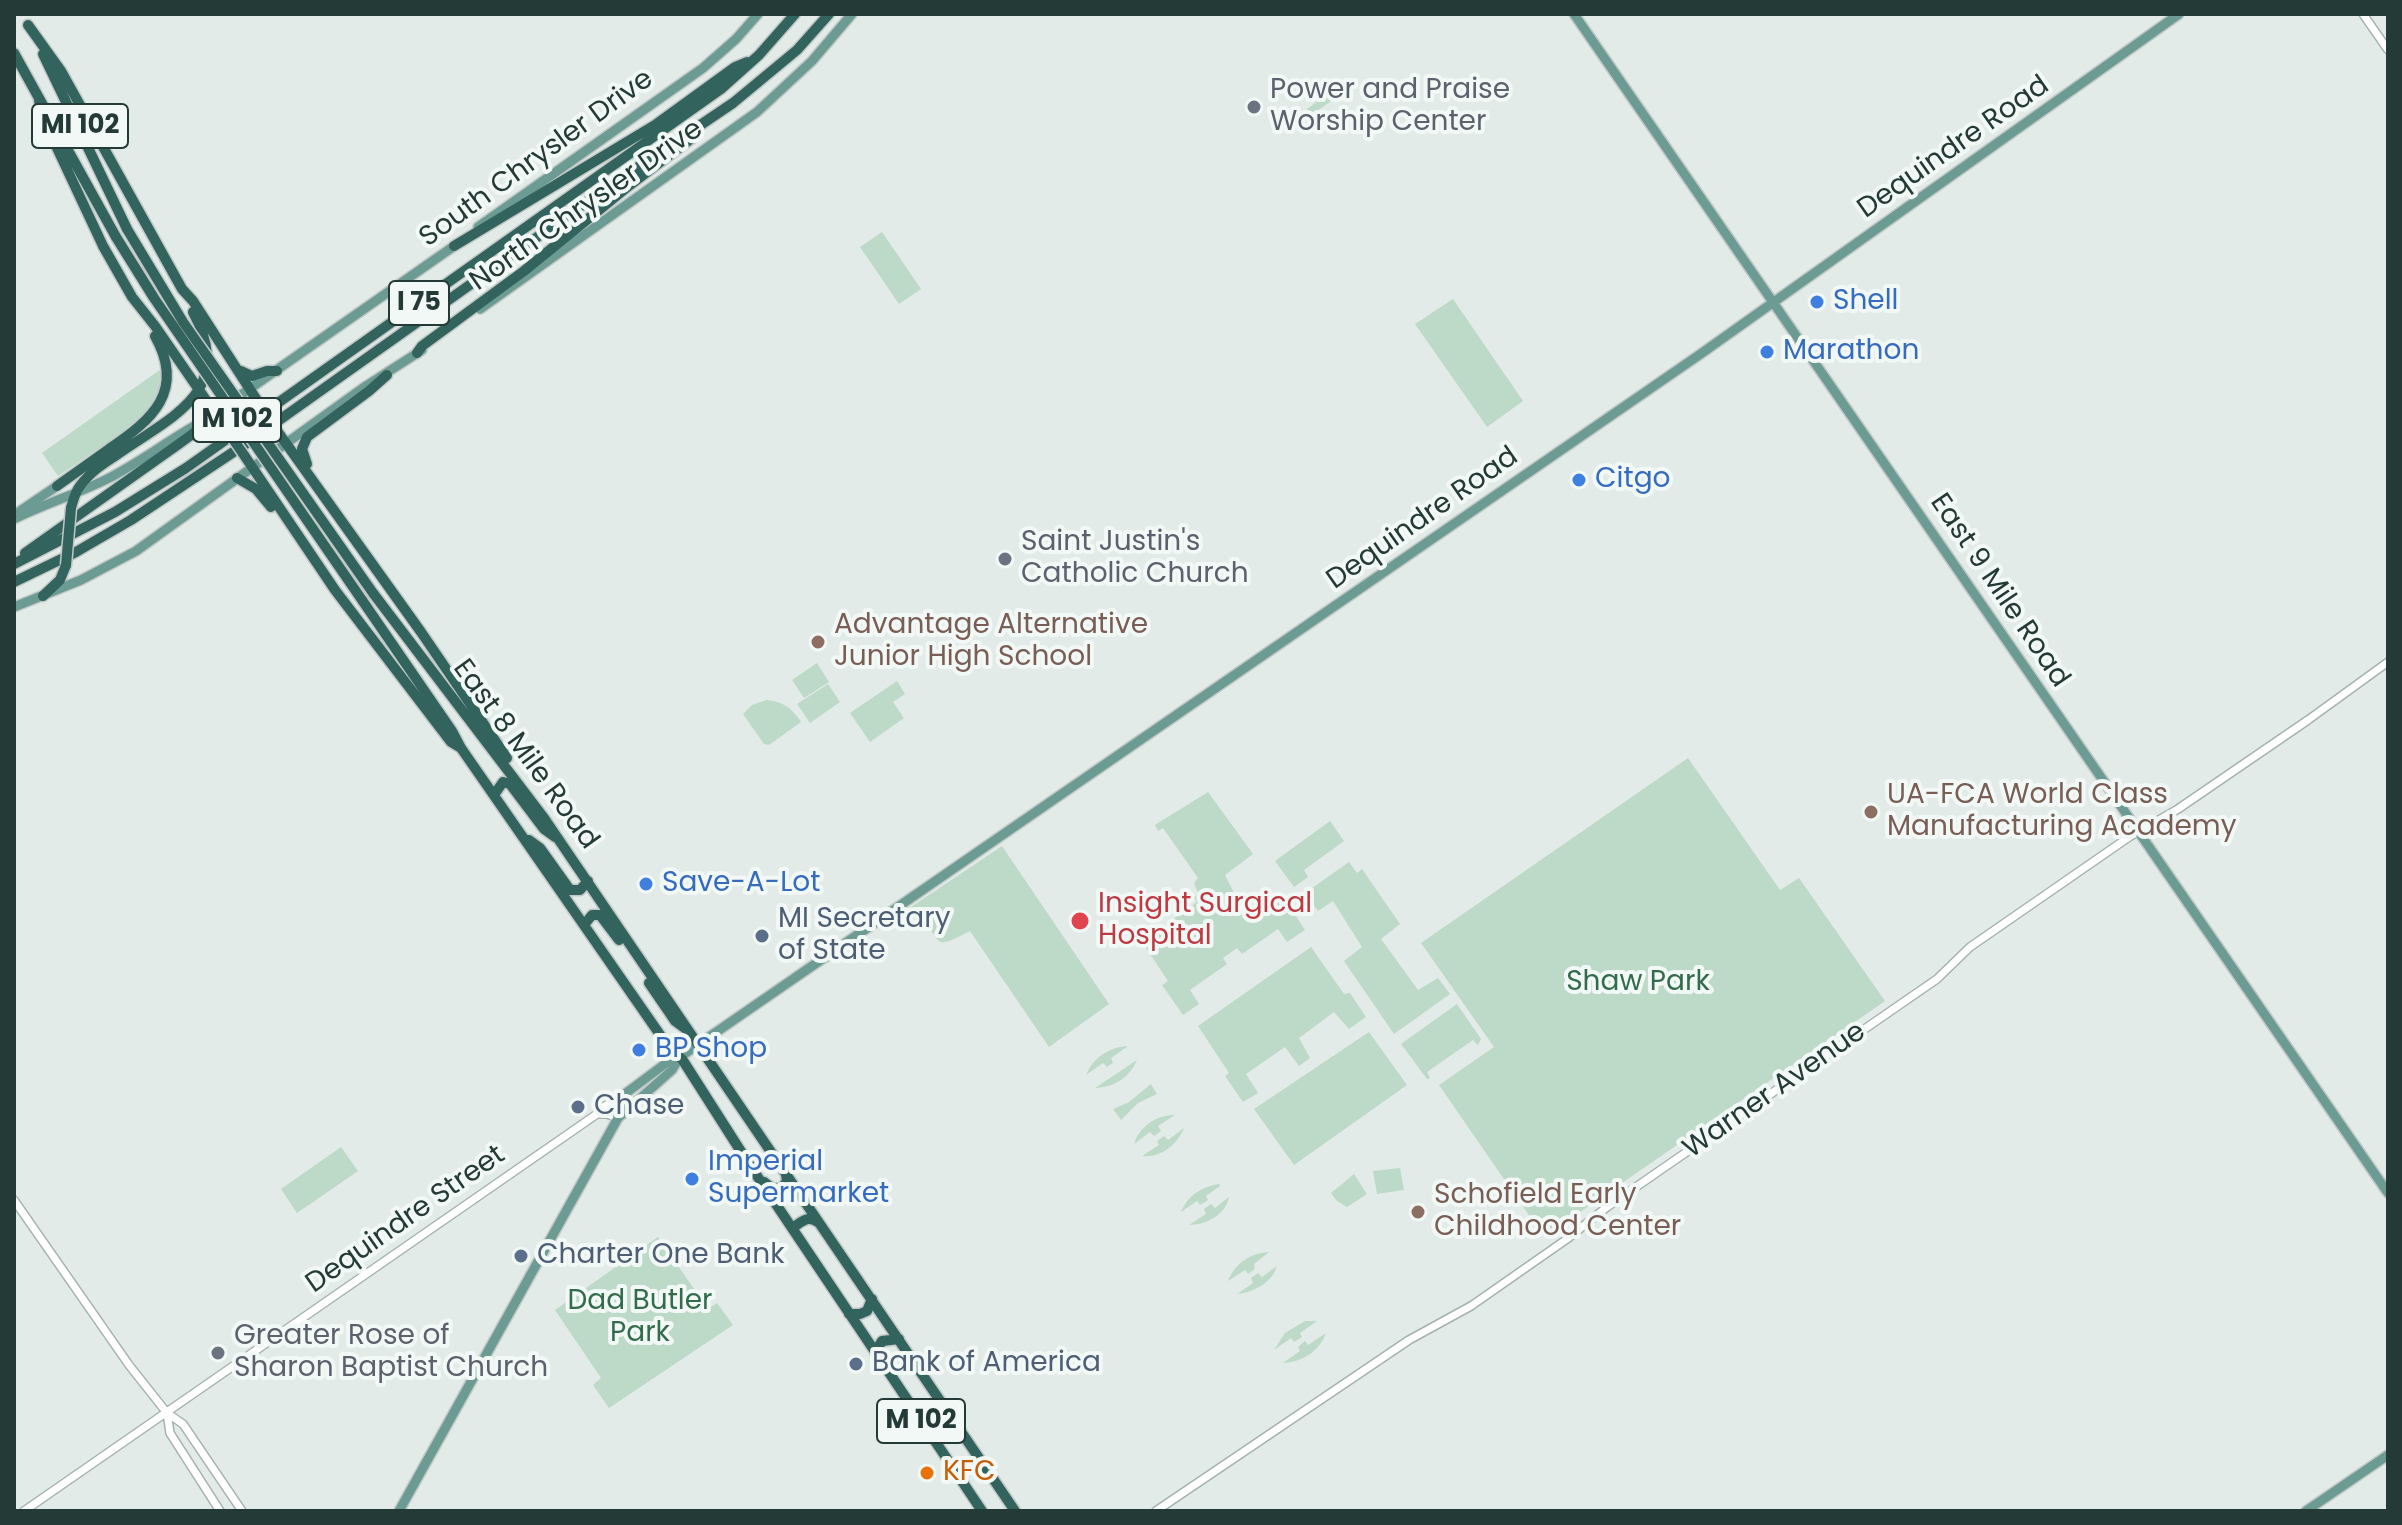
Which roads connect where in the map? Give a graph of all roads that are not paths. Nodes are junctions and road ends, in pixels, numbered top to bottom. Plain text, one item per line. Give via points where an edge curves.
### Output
1 (22, 14) edge
2 (758, 14) edge
3 (795, 14) edge
4 (829, 14) edge
5 (852, 14) edge
6 (1574, 14) edge
7 (2179, 14) edge
8 (2363, 14) edge
9 (28, 25) junction
10 (2388, 50) edge
11 (14, 53) edge
12 (759, 55) junction
13 (39, 100) junction
14 (733, 103) junction
15 (127, 229) joint
16 (116, 237) joint
17 (454, 246) junction
18 (182, 289) junction
19 (1774, 303) junction
20 (142, 311) junction
21 (417, 353) junction
22 (237, 367) junction
23 (277, 371) junction
24 (387, 375) junction
25 (199, 390) junction
26 (251, 390) junction
27 (215, 413) junction
28 (205, 420) junction
29 (283, 439) junction
30 (252, 467) junction
31 (237, 478) junction
32 (57, 486) joint
33 (77, 492) junction
34 (322, 495) junction
35 (14, 517) edge
36 (297, 535) junction
37 (14, 563) edge
38 (14, 582) edge
39 (43, 596) junction
40 (14, 607) edge
41 (2388, 662) edge
42 (461, 748) junction
43 (521, 785) junction
44 (494, 795) junction
45 (2138, 832) junction
46 (521, 834) junction
47 (560, 840) junction
48 (588, 881) junction
49 (584, 925) junction
50 (691, 1032) junction
51 (699, 1044) junction
52 (683, 1055) junction
53 (622, 1096) junction
54 (597, 1114) junction
55 (618, 1118) junction
56 (779, 1162) junction
57 (748, 1163) junction
58 (2388, 1193) edge
59 (14, 1200) edge
60 (821, 1224) junction
61 (792, 1228) junction
62 (872, 1299) junction
63 (849, 1314) junction
64 (899, 1339) junction
65 (875, 1352) junction
66 (167, 1413) junction
67 (2388, 1455) edge
68 (24, 1511) edge
69 (220, 1511) edge
70 (242, 1511) edge
71 (399, 1511) edge
72 (982, 1511) edge
73 (1015, 1511) edge
74 (1156, 1511) edge
75 (2306, 1511) edge

1 - 9 highway, East 8 Mile Road
2 - 17 main road, South Chrysler Drive via 703,68
3 - 12 highway, I 75
4 - 14 highway, I 75 via 797,50
5 - 21 main road, North Chrysler Drive via 792,81 749,118
6 - 19 main road, East 9 Mile Road
7 - 19 main road, Dequindre Road
8 - 10 street
9 - 15 highway, East 8 Mile Road / MI 102
9 - 18 highway via 61,71
11 - 13 highway
12 - 17 highway via 655,125
12 - 37 highway, I 75 via 710,97 186,468 115,512
13 - 16 highway, MI 102
13 - 20 highway via 103,246
14 - 21 highway
14 - 38 highway, I 75 via 200,476 97,540
15 - 43 highway, East 8 Mile Road / M 102, bridge via 183,322 373,593
16 - 42 highway, East 8 Mile Road / M 102, bridge
17 - 23 main road, South Chrysler Drive
18 - 22 highway
18 - 25 highway via 207,346 208,367
19 - 45 main road, East 9 Mile Road
19 - 51 main road, Dequindre Road
20 - 25 highway, East 8 Mile Road
20 - 32 highway via 166,365 161,402 142,426
21 - 24 main road, North Chrysler Drive
22 - 23 highway via 252,376
22 - 26 highway
23 - 26 main road, South Chrysler Drive
24 - 29 main road, North Chrysler Drive
24 - 34 highway via 304,443 303,456
25 - 27 highway, East 8 Mile Road
25 - 33 highway via 181,411 93,471
26 - 27 main road, South Chrysler Drive
26 - 29 highway, bridge
27 - 28 main road, South Chrysler Drive
27 - 30 highway, East 8 Mile Road, bridge
28 - 33 main road, South Chrysler Drive
28 - 37 highway
29 - 30 main road, North Chrysler Drive
29 - 34 highway
30 - 31 main road, North Chrysler Drive
30 - 36 highway, East 8 Mile Road
31 - 36 highway via 256,489
31 - 39 main road, North Chrysler Drive via 136,551
32 - 35 main road
33 - 35 main road, South Chrysler Drive
33 - 39 highway, bridge via 66,565 60,580
34 - 43 highway via 513,766
36 - 42 highway, East 8 Mile Road via 451,742
39 - 40 main road, North Chrysler Drive
41 - 45 street, Warner Avenue
42 - 44 highway, East 8 Mile Road / M 102
43 - 47 highway, East 8 Mile Road / M 102
44 - 46 highway, East 8 Mile Road / M 102
44 - 47 highway via 501,783 510,784 544,829
45 - 58 main road, East 9 Mile Road
45 - 74 street, Warner Avenue via 1509,1280 1337,1387
46 - 48 highway via 540,848 570,890 578,891
46 - 49 highway, East 8 Mile Road / M 102
47 - 48 highway, East 8 Mile Road / M 102
48 - 50 highway, East 8 Mile Road / M 102
49 - 50 highway via 594,914 604,918 675,1021
49 - 52 highway, East 8 Mile Road / M 102 via 672,1052
50 - 51 highway, East 8 Mile Road / M 102
51 - 52 main road, Dequindre Road
51 - 56 highway, East 8 Mile Road / M 102
52 - 53 main road
52 - 55 main road
52 - 57 highway, East 8 Mile Road / M 102
53 - 54 street, Dequindre Street
53 - 55 main road
54 - 55 street
54 - 66 street, Dequindre Street
55 - 71 main road
56 - 57 highway via 787,1178 777,1189
56 - 60 highway, East 8 Mile Road / M 102
57 - 61 highway, East 8 Mile Road / M 102
59 - 66 street
60 - 61 highway via 808,1218
60 - 62 highway, East 8 Mile Road / M 102
61 - 63 highway, East 8 Mile Road / M 102
62 - 63 highway via 867,1311
62 - 64 highway, East 8 Mile Road / M 102
63 - 65 highway, East 8 Mile Road / M 102
64 - 65 highway via 882,1341
64 - 73 highway, East 8 Mile Road / M 102
65 - 72 highway, East 8 Mile Road / M 102
66 - 68 street, Dequindre Street
66 - 69 street via 170,1433
66 - 70 street via 183,1424
67 - 75 main road

